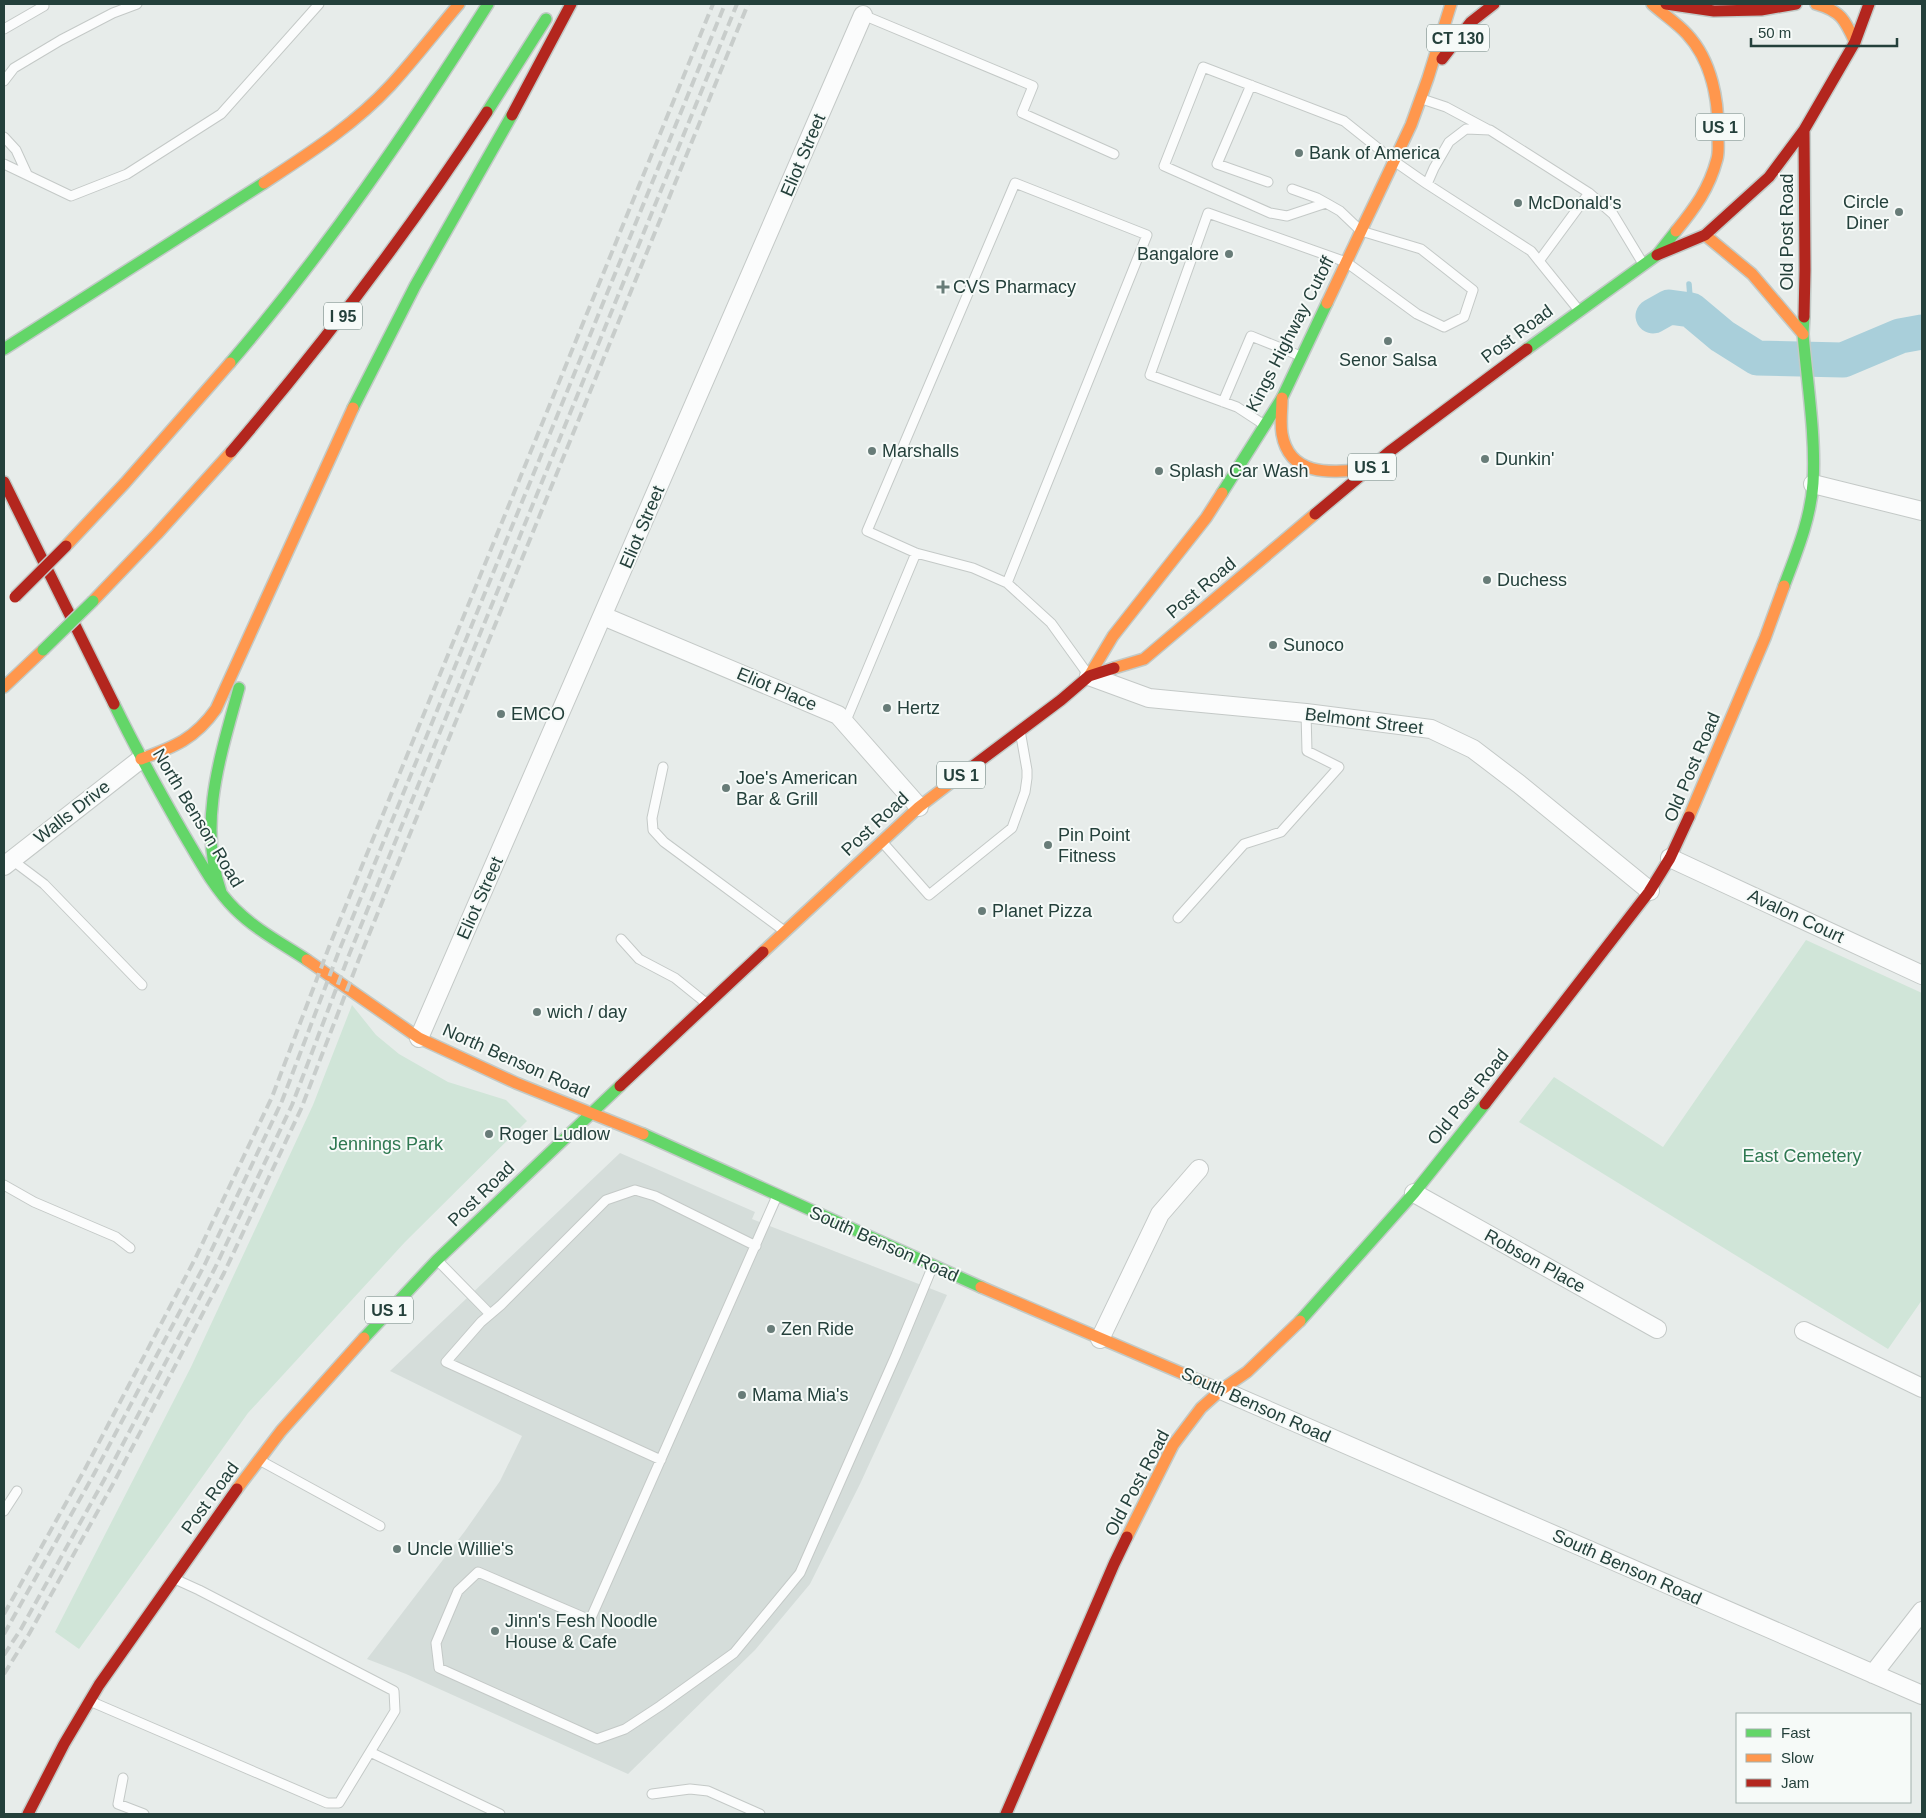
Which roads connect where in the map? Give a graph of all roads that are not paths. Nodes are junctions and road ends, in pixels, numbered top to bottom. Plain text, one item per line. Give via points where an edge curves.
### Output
1 (137, 4) edge
2 (319, 4) edge
3 (458, 4) edge
4 (488, 4) edge
5 (571, 4) edge
6 (1451, 4) edge
7 (1494, 4) edge
8 (1652, 4) edge
9 (1666, 4) edge
10 (1796, 4) edge
11 (1816, 4) edge
12 (1869, 4) edge
13 (44, 6) dead end
14 (551, 12) dead end
15 (863, 15) joint
16 (4, 29) edge
17 (1855, 42) junction
18 (1428, 78) junction
19 (4, 81) edge
20 (1251, 85) junction
21 (1420, 99) junction
22 (1490, 130) junction
23 (1804, 130) junction
24 (4, 137) edge
25 (1114, 154) dead end
26 (1394, 162) junction
27 (4, 164) edge
28 (26, 174) junction
29 (1268, 182) dead end
30 (1427, 184) junction
31 (1292, 189) dead end
32 (1589, 193) junction
33 (1326, 203) junction
34 (1361, 231) junction
35 (1705, 235) junction
36 (1657, 255) junction
37 (1539, 261) junction
38 (1346, 262) junction
39 (1643, 264) junction
40 (1579, 310) junction
41 (1803, 334) junction
42 (4, 349) edge
43 (1302, 356) junction
44 (1282, 398) junction
45 (1223, 402) junction
46 (1264, 425) junction
47 (1369, 469) junction
48 (4, 482) edge
49 (1813, 484) junction
50 (1922, 511) edge
51 (916, 553) junction
52 (1007, 583) junction
53 (272, 588) junction
54 (12, 600) dead end
55 (603, 616) junction
56 (1089, 676) junction
57 (4, 687) edge
58 (1306, 713) junction
59 (845, 723) junction
60 (1020, 731) junction
61 (141, 759) junction
62 (663, 767) dead end
63 (919, 807) junction
64 (882, 842) junction
65 (1670, 858) junction
66 (8, 863) edge
67 (1650, 891) junction
68 (220, 892) junction
69 (1178, 918) dead end
70 (786, 932) junction
71 (621, 939) dead end
72 (1922, 974) edge
73 (142, 985) dead end
74 (707, 1004) junction
75 (420, 1038) junction
76 (591, 1113) junction
77 (1199, 1169) dead end
78 (4, 1185) edge
79 (1414, 1193) junction
80 (778, 1196) junction
81 (756, 1246) junction
82 (130, 1248) dead end
83 (437, 1260) junction
84 (932, 1266) junction
85 (490, 1314) junction
86 (1657, 1330) dead end
87 (1804, 1331) dead end
88 (1100, 1339) junction
89 (1922, 1388) edge
90 (1221, 1390) junction
91 (259, 1460) junction
92 (661, 1460) junction
93 (17, 1490) dead end
94 (4, 1511) edge
95 (380, 1526) dead end
96 (173, 1579) junction
97 (1922, 1611) edge
98 (1873, 1674) junction
99 (1922, 1695) edge
100 (89, 1701) junction
101 (370, 1752) junction
102 (123, 1778) dead end
103 (652, 1794) dead end
104 (28, 1814) edge
105 (144, 1814) edge
106 (500, 1814) edge
107 (760, 1814) edge
108 (1006, 1814) edge

1 - 19 lane via 112,13 61,40 14,68
2 - 28 lane via 220,114 126,174 71,196
3 - 42 main road via 390,86 328,140 228,208
4 - 54 main road, bridge via 378,172 281,301 171,434
5 - 53 main road via 517,110 393,327
6 - 18 main road, Kings Highway Cutoff / US 1
7 - 18 main road, CT 130 via 1466,26
8 - 36 main road, US 1 via 1687,34 1703,59 1719,112 1718,157 1710,180 1699,203
9 - 10 main road via 1714,11 1761,10
11 - 17 main road via 1830,7 1844,18
12 - 17 main road, Post Road
13 - 16 lane
14 - 57 main road, I 95, bridge via 455,162 282,392 188,501
15 - 25 lane via 1033,86 1022,113
15 - 55 street, Eliot Street
17 - 23 main road, Post Road
18 - 21 main road, Kings Highway Cutoff / US 1
20 - 26 lane via 1344,121
20 - 29 lane via 1217,164
20 - 33 lane via 1203,67 1164,166 1270,213 1287,216
21 - 22 lane via 1446,107
21 - 26 main road, Kings Highway Cutoff / US 1
22 - 30 lane via 1466,129 1448,142
22 - 32 lane
23 - 35 main road, Post Road via 1769,177
23 - 41 main road, Old Post Road
24 - 28 lane via 16,150
26 - 30 lane
26 - 34 main road, Kings Highway Cutoff / US 1
27 - 28 lane
30 - 37 lane via 1531,251
31 - 33 lane
32 - 37 lane
32 - 39 lane via 1613,214
33 - 34 lane
34 - 38 main road, Kings Highway Cutoff / US 1
34 - 38 lane via 1421,249 1473,290 1464,317 1444,327 1417,314
35 - 36 main road, Post Road
35 - 41 main road, Old Post Road via 1752,274
36 - 39 main road, Post Road / US 1
37 - 40 lane
38 - 43 main road, Kings Highway Cutoff / US 1
38 - 45 lane via 1208,213 1150,375
39 - 40 main road, Post Road / US 1
40 - 47 main road, Post Road / US 1
41 - 49 main road, Old Post Road
43 - 44 main road, Kings Highway Cutoff / US 1
43 - 45 lane via 1250,336
44 - 46 main road, Kings Highway Cutoff / US 1
44 - 47 main road via 1282,434 1288,452 1298,463 1311,470 1334,472
45 - 46 lane
46 - 56 main road, Kings Highway Cutoff / US 1 via 1206,518 1113,636
47 - 56 main road, Post Road / US 1 via 1144,658
48 - 61 main road, North Benson Road
49 - 50 street
49 - 65 main road, Old Post Road via 1803,534 1762,646
51 - 52 lane via 973,568
51 - 52 lane via 867,531 1015,184 1147,235
51 - 59 lane
52 - 56 lane via 1051,623
53 - 61 main road via 224,694 208,721 189,739
53 - 68 main road via 245,665 215,788 210,828 213,867
55 - 59 street, Eliot Place via 838,715
55 - 75 street, Eliot Street
56 - 58 street, Belmont Street via 1149,698
56 - 60 main road, Post Road / US 1
58 - 67 street, Belmont Street via 1432,729 1473,749
58 - 69 lane via 1307,751 1339,767 1281,832 1244,844
59 - 63 street, Eliot Place
60 - 63 main road, Post Road / US 1
60 - 64 lane via 1027,778 1012,828 929,895
61 - 66 street, Walls Drive
61 - 68 main road, North Benson Road
62 - 70 lane via 652,818 653,830 664,842
63 - 64 main road, Post Road / US 1
64 - 70 main road, Post Road / US 1
65 - 67 main road, Old Post Road
65 - 72 street, Avalon Court
66 - 73 lane via 44,884
67 - 79 main road, Old Post Road
68 - 75 main road, North Benson Road via 252,924
70 - 74 main road, Post Road / US 1
71 - 74 lane via 639,959 674,978
74 - 76 main road, Post Road / US 1
75 - 76 main road, North Benson Road via 516,1083
76 - 80 main road, South Benson Road
76 - 83 main road, Post Road / US 1
77 - 88 street via 1160,1214
78 - 82 lane via 34,1202 116,1237
79 - 86 street, Robson Place
79 - 90 main road, Old Post Road via 1291,1331 1247,1372
80 - 81 lane
80 - 84 main road, South Benson Road
81 - 85 lane via 656,1196 635,1190 606,1200
81 - 92 lane
83 - 85 lane
83 - 91 main road, Post Road / US 1 via 368,1332
84 - 88 main road, South Benson Road
84 - 92 lane via 800,1573 734,1653 625,1729 598,1739 439,1668 436,1643 458,1591 478,1572 590,1620
85 - 92 lane via 446,1362
87 - 89 street
88 - 90 main road, South Benson Road
90 - 98 street, South Benson Road
90 - 108 main road, Old Post Road via 1200,1408 1173,1445 1114,1564
91 - 95 lane
91 - 96 main road, Post Road / US 1
93 - 94 lane
96 - 100 main road, Post Road / US 1
96 - 101 lane via 394,1691 395,1711
97 - 98 street
98 - 99 street, South Benson Road
100 - 101 lane via 327,1803 340,1803
100 - 104 main road, Post Road / US 1
101 - 106 lane
102 - 105 lane via 118,1804
103 - 107 lane via 690,1789 708,1791

